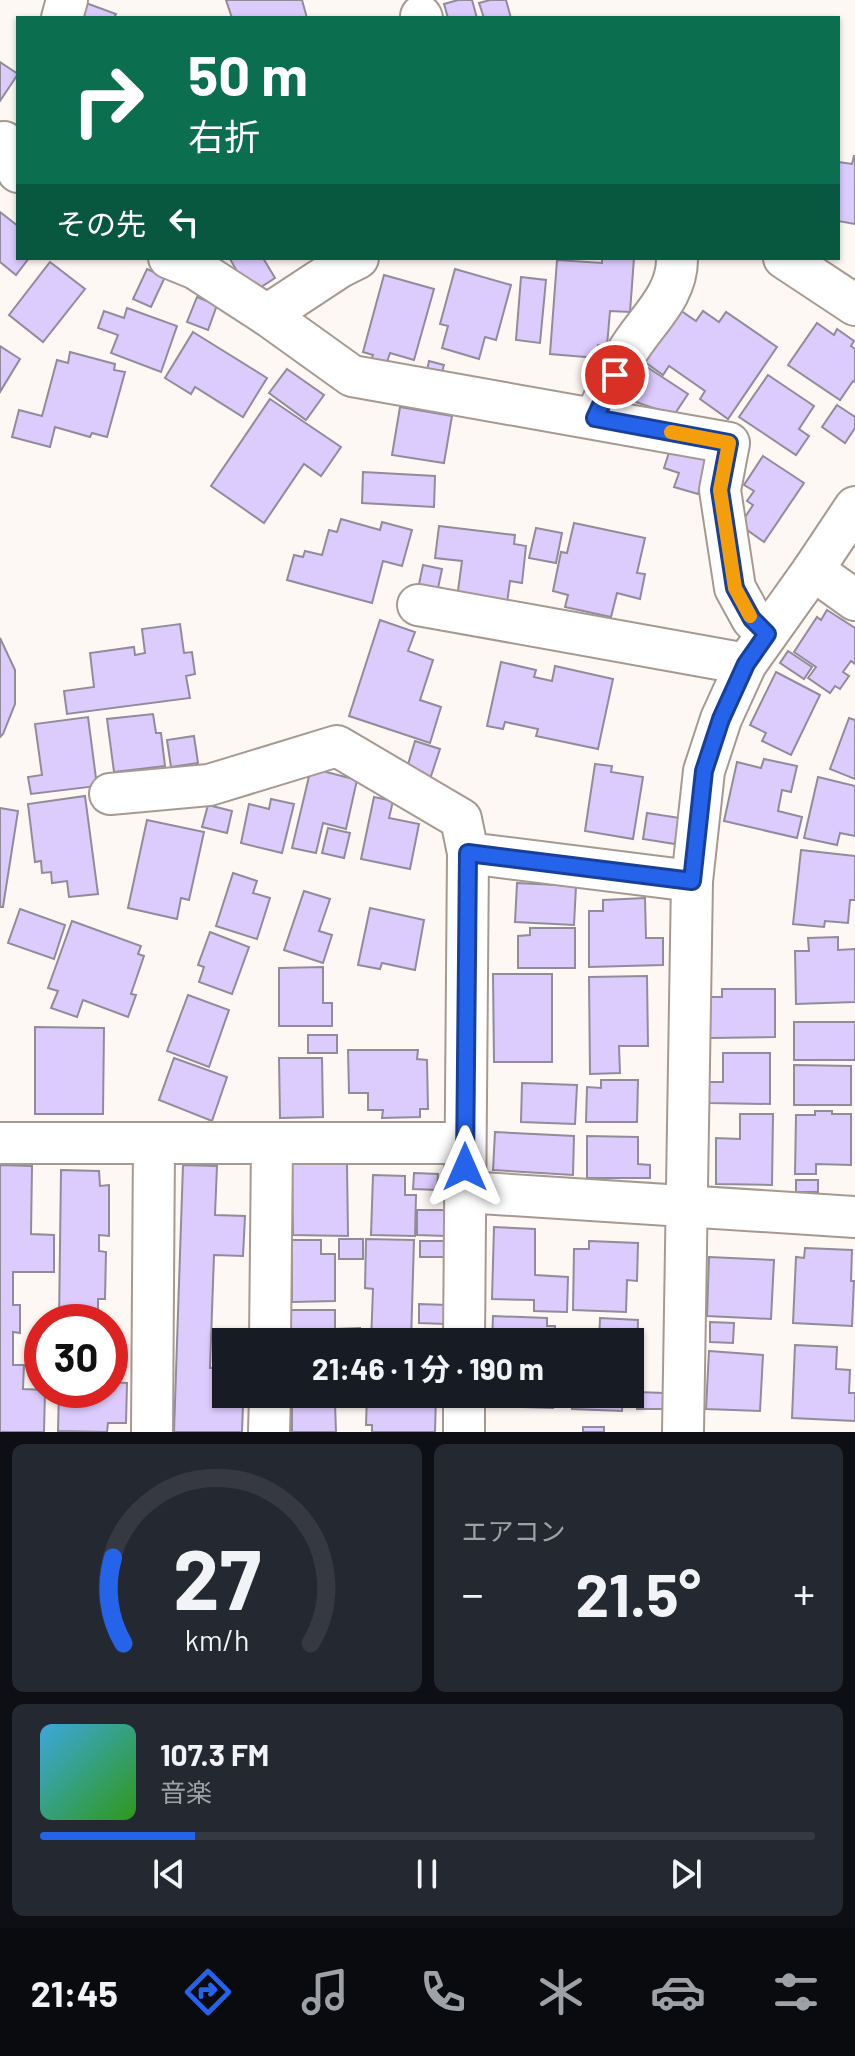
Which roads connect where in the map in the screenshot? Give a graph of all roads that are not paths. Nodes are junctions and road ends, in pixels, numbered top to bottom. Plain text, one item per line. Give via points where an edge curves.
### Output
1 (174, 260) edge
2 (354, 260) edge
3 (677, 260) edge
4 (787, 260) edge
5 (855, 305) edge
6 (267, 315) junction
7 (595, 418) junction
8 (855, 507) edge
9 (813, 570) junction
10 (855, 600) edge
11 (418, 605) dead end
12 (757, 649) junction
13 (110, 794) dead end
14 (468, 853) junction
15 (692, 881) junction
16 (0, 1143) edge
17 (154, 1143) junction
18 (465, 1143) junction
19 (272, 1144) junction
20 (465, 1192) junction
21 (686, 1206) junction
22 (855, 1217) edge
23 (270, 1328) edge
24 (464, 1328) edge
25 (270, 1408) edge
26 (464, 1408) edge
27 (152, 1432) edge
28 (269, 1432) edge
29 (464, 1432) edge
30 (683, 1432) edge

1 - 6 street
2 - 6 street
3 - 7 street via 670,293 625,354
4 - 5 street
6 - 7 street via 352,376
7 - 12 street via 729,443 720,490 735,588 752,619
8 - 9 street
9 - 10 street
9 - 12 street
11 - 12 street
12 - 15 street via 721,719 704,771
13 - 14 street via 209,785 337,746 461,819
14 - 15 street
14 - 18 street
15 - 21 street
16 - 17 street
17 - 19 street
17 - 27 street
18 - 19 street
18 - 20 street
19 - 23 street
20 - 21 street
20 - 24 street
21 - 22 street
21 - 30 street
25 - 28 street
26 - 29 street

